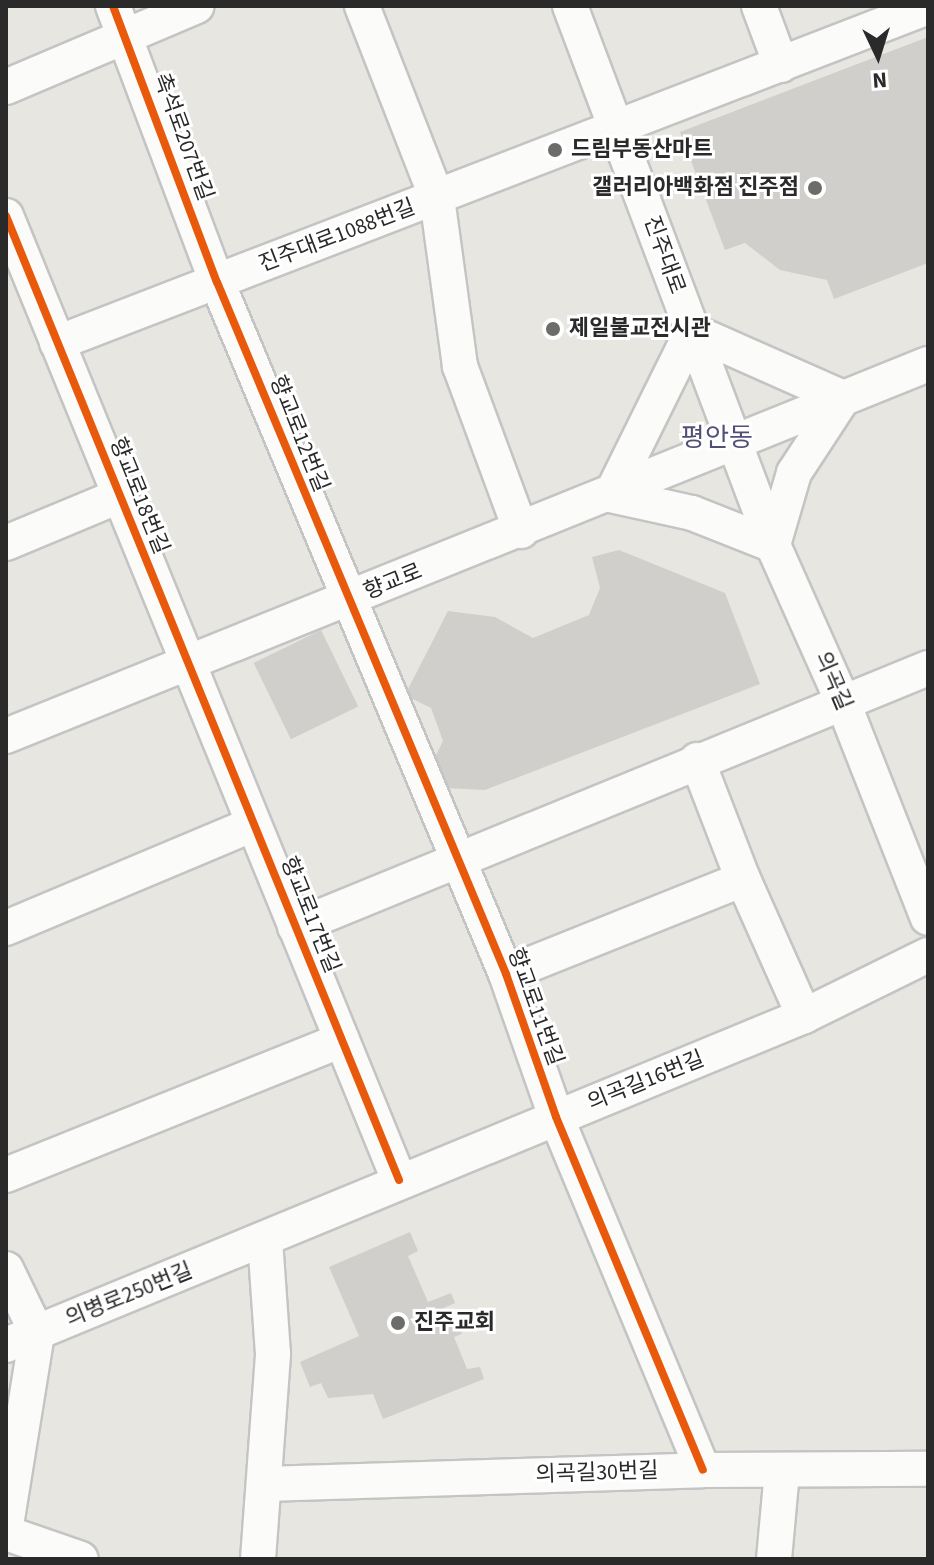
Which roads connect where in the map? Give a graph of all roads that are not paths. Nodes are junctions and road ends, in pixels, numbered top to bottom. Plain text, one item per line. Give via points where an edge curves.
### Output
1 (113, 6) edge
2 (197, 6) edge
3 (362, 6) edge
4 (570, 6) edge
5 (759, 6) edge
6 (928, 7) edge
7 (127, 38) junction
8 (781, 65) junction
9 (6, 87) edge
10 (617, 129) junction
11 (437, 198) junction
12 (6, 216) edge
13 (217, 282) junction
14 (692, 331) junction
15 (57, 343) junction
16 (928, 364) edge
17 (843, 398) junction
18 (736, 444) junction
19 (611, 495) junction
20 (119, 496) junction
21 (521, 531) junction
22 (6, 543) edge
23 (773, 545) junction
24 (347, 600) junction
25 (188, 664) junction
26 (928, 668) edge
27 (842, 700) junction
28 (6, 736) edge
29 (697, 760) junction
30 (253, 824) junction
31 (454, 858) junction
32 (743, 879) junction
33 (928, 918) edge
34 (295, 927) junction
35 (6, 928) edge
36 (928, 955) edge
37 (506, 974) junction
38 (804, 1016) junction
39 (342, 1040) junction
40 (556, 1117) junction
41 (6, 1175) edge
42 (399, 1180) junction
43 (265, 1239) junction
44 (6, 1269) edge
45 (21, 1339) edge
46 (928, 1469) edge
47 (703, 1470) junction
48 (782, 1471) junction
49 (265, 1484) junction
50 (6, 1525) edge
51 (6, 1533) edge
52 (81, 1559) edge
53 (258, 1559) edge
54 (774, 1559) edge

1 - 7 street, 촉석로207번길
2 - 7 street
3 - 11 street
4 - 10 street, 진주대로
5 - 8 street
6 - 8 street, 진주대로1088번길
7 - 9 street
7 - 13 street, 촉석로207번길
8 - 10 street, 진주대로1088번길
10 - 11 street, 진주대로1088번길
10 - 14 street, 진주대로
11 - 13 street, 진주대로1088번길
11 - 21 street via 460,366
12 - 15 street, 향교로18번길
13 - 15 street, 진주대로1088번길
13 - 24 street, 향교로12번길
14 - 17 street
14 - 18 street, 진주대로
14 - 19 street
15 - 20 street, 향교로18번길
16 - 17 street
17 - 18 street
17 - 23 street via 794,473
18 - 19 street, 향교로
18 - 23 street, 의곡길
19 - 21 street, 향교로
19 - 23 street via 692,513
20 - 22 street
20 - 25 street, 향교로18번길
21 - 24 street, 향교로
23 - 27 street, 의곡길
24 - 25 street, 향교로
24 - 31 street, 향교로11번길
25 - 28 street, 향교로
25 - 30 street, 향교로17번길
26 - 27 street
27 - 29 street
27 - 33 street, 의곡길
29 - 31 street
29 - 32 street
30 - 34 street, 향교로17번길
30 - 35 street
31 - 34 street
31 - 37 street, 향교로11번길
32 - 37 street, 향교로11번길
32 - 38 street
34 - 39 street, 향교로17번길
36 - 38 street, 의곡길16번길
37 - 40 street, 향교로11번길
38 - 40 street, 의곡길16번길
39 - 41 street
39 - 42 street, 향교로17번길
40 - 42 street, 의곡길16번길
40 - 47 street, 향교로11번길
42 - 43 street, 의병로250번길
43 - 45 street, 의병로250번길
43 - 49 street via 273,1354
44 - 45 street
45 - 50 street, 의병로250번길
46 - 48 street, 의곡길30번길
47 - 48 street, 의곡길30번길
47 - 49 street, 의곡길30번길
48 - 54 street
49 - 53 street
51 - 52 street

